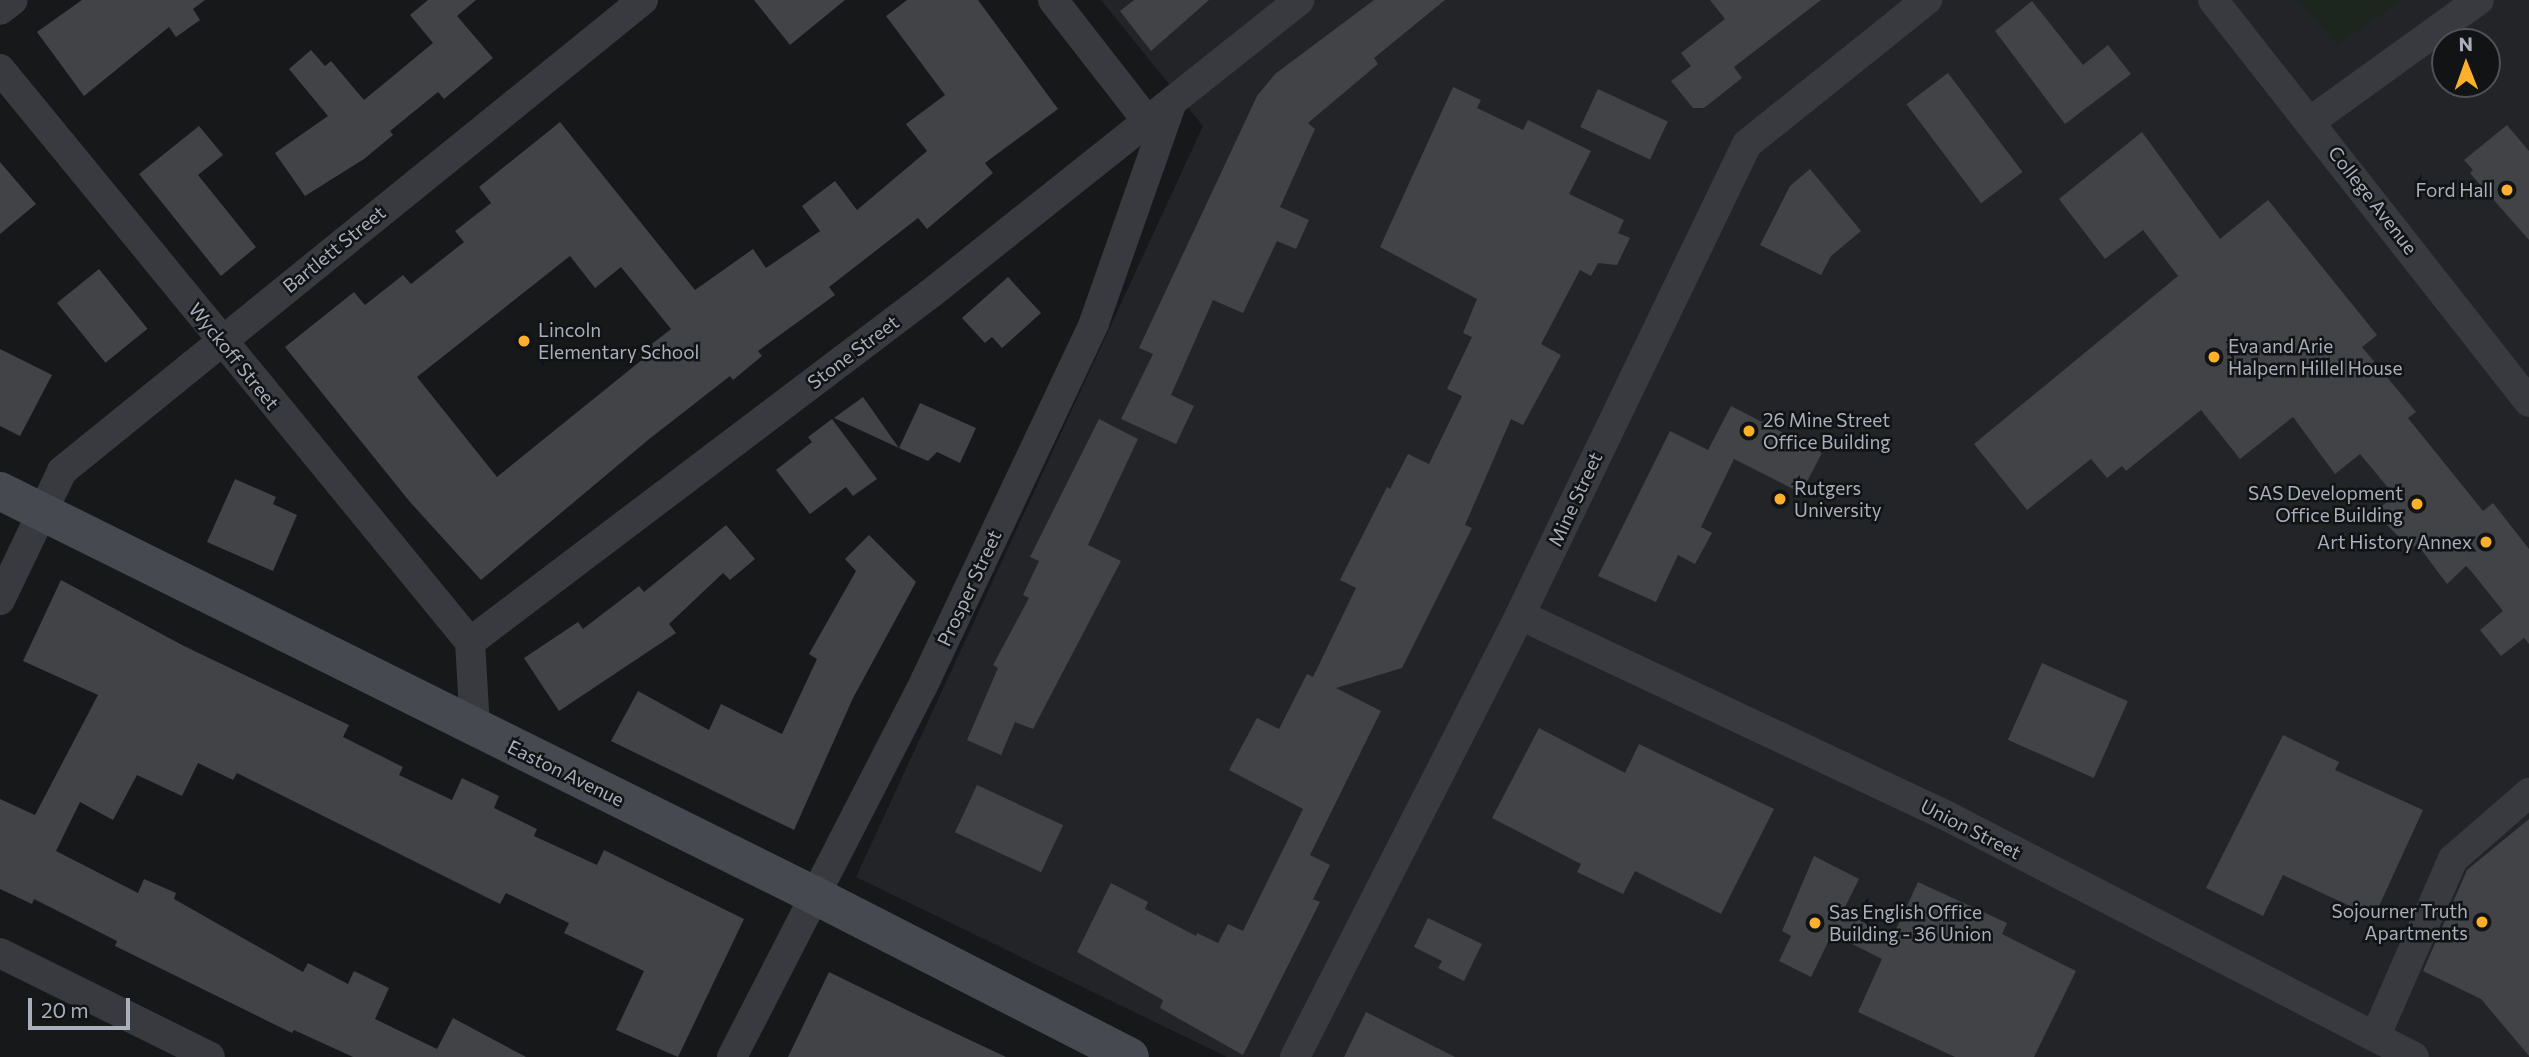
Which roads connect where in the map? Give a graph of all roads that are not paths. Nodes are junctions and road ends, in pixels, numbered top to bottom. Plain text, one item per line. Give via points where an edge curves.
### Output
1 (13, 0) edge
2 (643, 0) edge
3 (1053, 0) edge
4 (1299, 0) edge
5 (1927, 0) edge
6 (2213, 0) edge
7 (2479, 0) edge
8 (0, 10) edge
9 (0, 69) edge
10 (1171, 104) junction
11 (2311, 121) junction
12 (1148, 122) junction
13 (221, 339) junction
14 (2529, 402) edge
15 (0, 491) edge
16 (42, 512) junction
17 (0, 600) edge
18 (1520, 615) junction
19 (470, 642) junction
20 (475, 728) junction
21 (2529, 793) edge
22 (812, 894) junction
23 (0, 953) edge
24 (2376, 1035) junction
25 (211, 1057) edge
26 (732, 1057) edge
27 (1130, 1057) edge
28 (1295, 1057) edge
29 (2414, 1057) edge

1 - 8 street
2 - 13 street, Bartlett Street
3 - 12 street
4 - 10 street, Stone Street
5 - 18 street, Mine Street via 1747,144
6 - 11 street, College Avenue
7 - 11 street
9 - 13 street, Wyckoff Street
10 - 12 street, Stone Street
10 - 22 street, Prosper Street via 1094,323 926,679
11 - 14 street, College Avenue
12 - 19 street, Stone Street
13 - 16 street, Bartlett Street via 62,471
13 - 19 street, Wyckoff Street
15 - 16 street, Easton Avenue
16 - 17 street, Bartlett Street
16 - 20 street, Easton Avenue
18 - 24 street, Union Street via 1949,817
18 - 28 street, Mine Street
19 - 20 street
20 - 22 street, Easton Avenue
21 - 24 street via 2453,859
22 - 26 street, Prosper Street
22 - 27 street, Easton Avenue
23 - 25 street
24 - 29 street, Union Street

